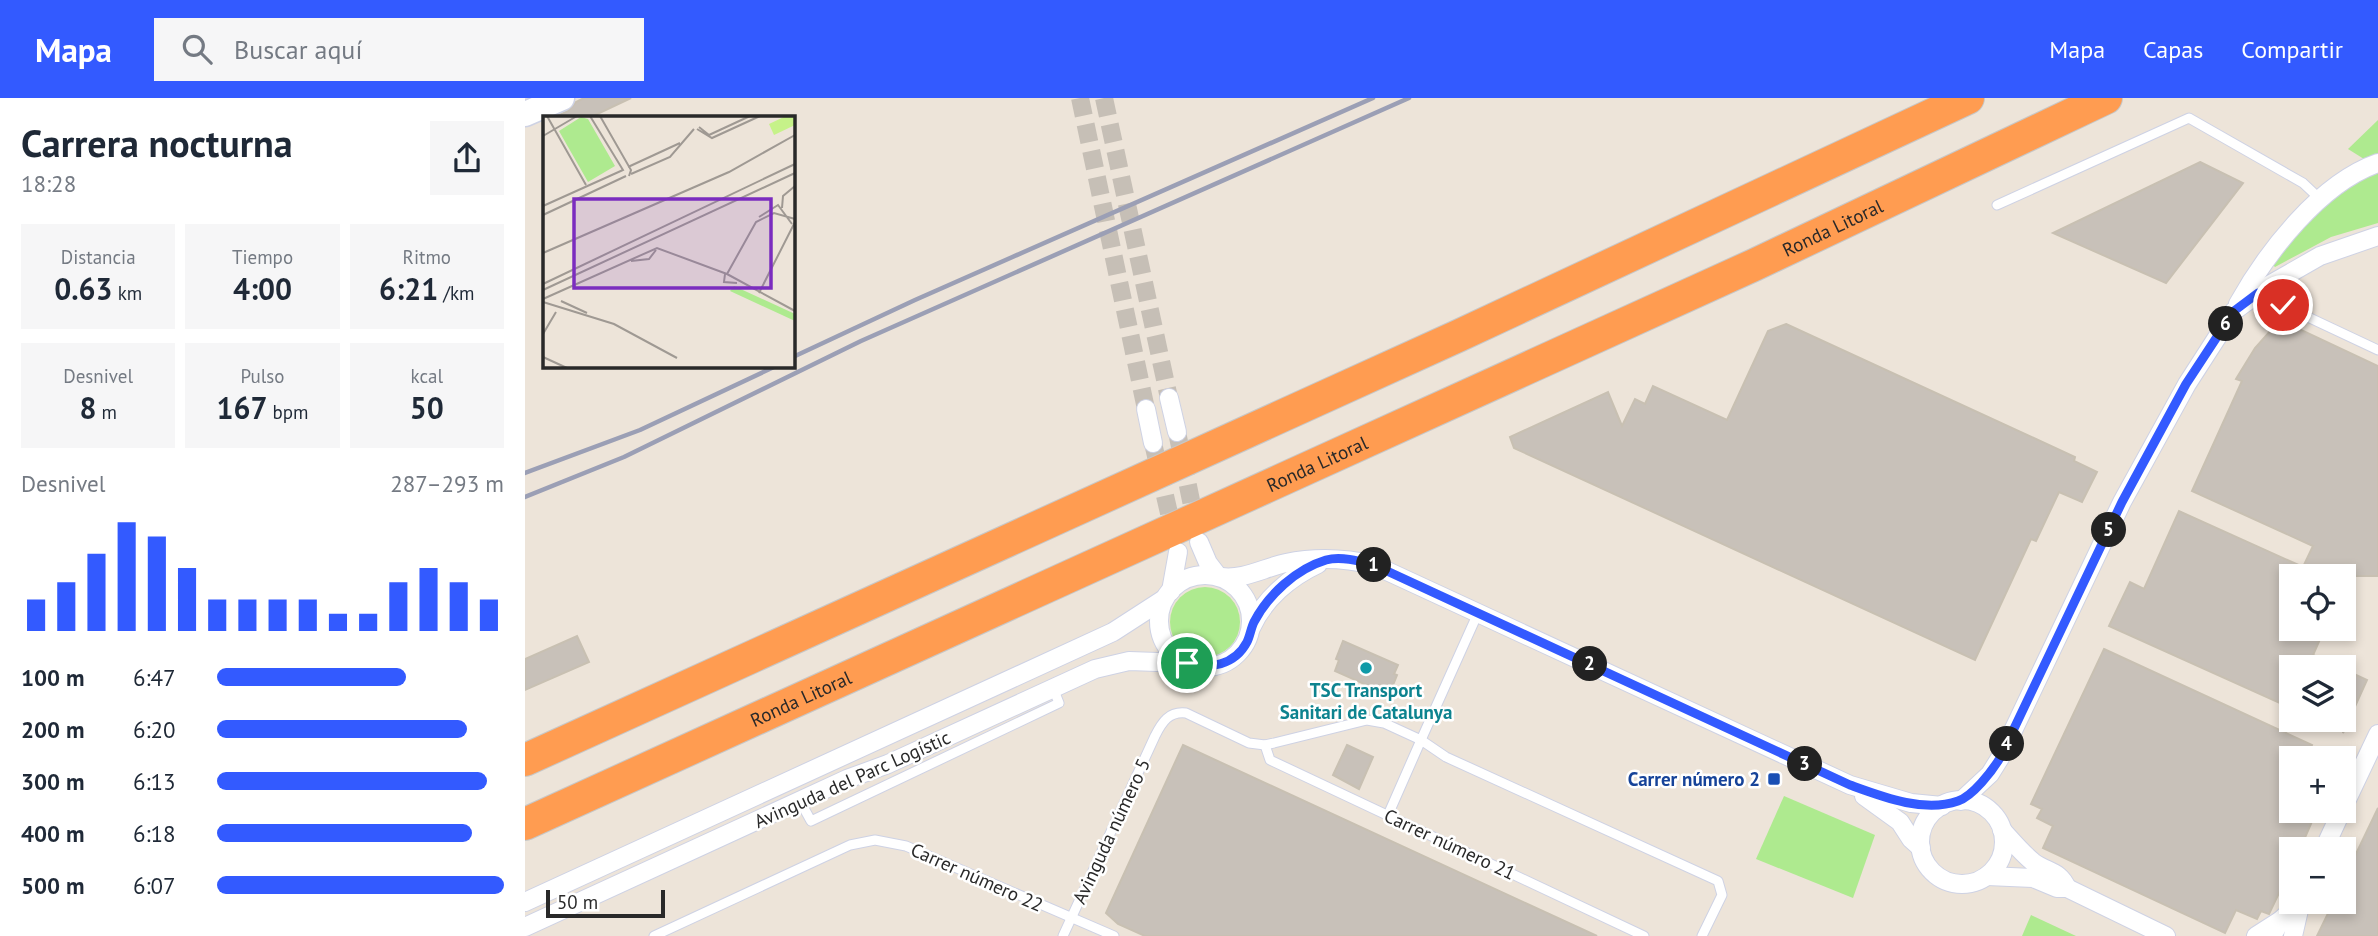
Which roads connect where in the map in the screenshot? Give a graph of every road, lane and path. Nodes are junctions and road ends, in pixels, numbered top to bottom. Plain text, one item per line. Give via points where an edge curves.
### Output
1 (562, 98) edge
2 (1968, 98) edge
3 (2106, 98) edge
4 (525, 114) edge
5 (2378, 163) edge
6 (2320, 199) junction
7 (1997, 205) dead end
8 (2378, 236) edge
9 (2258, 293) junction
10 (2234, 311) junction
11 (2378, 350) edge
12 (1169, 398) tunnel mouth
13 (1146, 409) tunnel mouth
14 (1177, 432) tunnel mouth
15 (1153, 443) tunnel mouth
16 (1199, 542) tunnel mouth
17 (1178, 552) tunnel mouth
18 (1328, 559) junction
19 (1219, 577) junction
20 (1168, 595) junction
21 (1478, 613) junction
22 (1251, 628) junction
23 (1187, 663) junction
24 (1160, 725) joint
25 (2378, 734) edge
26 (1421, 740) junction
27 (1265, 745) junction
28 (525, 760) edge
29 (2356, 781) edge
30 (1850, 785) junction
31 (1961, 801) junction
32 (1942, 806) junction
33 (1388, 815) junction
34 (525, 824) edge
35 (2002, 830) junction
36 (1921, 848) junction
37 (1987, 876) junction
38 (2067, 888) junction
39 (525, 902) edge
40 (2289, 914) edge
41 (2298, 914) edge
42 (2300, 914) edge
43 (1071, 917) junction
44 (525, 927) edge
45 (2276, 928) edge
46 (654, 936) edge
47 (1063, 936) edge
48 (1114, 936) edge
49 (1644, 936) edge
50 (1702, 936) edge
51 (2166, 936) edge
52 (2256, 936) edge
53 (2293, 936) edge
54 (2300, 936) edge

1 - 4 street
2 - 28 highway via 1467,332
3 - 34 highway, Ronda Litoral via 1754,265
5 - 6 street via 2345,179
6 - 7 lane via 2303,183 2189,118
6 - 10 street via 2252,280
8 - 9 street via 2321,256
9 - 10 street
9 - 11 lane
10 - 31 street via 2186,384 2122,502 2000,758
12 - 14 street
13 - 15 street
16 - 19 street
17 - 20 street
18 - 19 street
18 - 21 street via 1374,565
18 - 22 street via 1281,587
19 - 20 street via 1185,579
19 - 22 street via 1239,588 1247,600
20 - 23 street via 1160,614 1162,635 1173,655
20 - 39 street, Avinguda del Parc Logístic via 1112,632
21 - 26 lane
21 - 30 street
22 - 23 street via 1247,642 1227,662 1198,667
23 - 44 street, Avinguda del Parc Logístic via 1147,660 1111,664
24 - 27 lane, Carrer número 21 via 1170,716 1186,713 1249,743
24 - 43 lane, Avinguda número 5
25 - 29 street
26 - 27 lane via 1375,720
26 - 33 lane
26 - 50 lane via 1446,757 1718,881 1722,895
27 - 33 lane, Carrer número 21 via 1269,760
30 - 32 street via 1911,803
30 - 36 street via 1900,822
31 - 32 street
31 - 35 street via 1987,809
32 - 36 street via 1925,823
33 - 49 lane, Carrer número 21
35 - 37 street via 2002,855
35 - 38 street via 2036,864 2062,877
36 - 37 street via 1930,869 1946,881 1965,884
37 - 38 street via 2033,878
38 - 51 street
40 - 45 street
41 - 53 street
42 - 54 street
43 - 46 lane, Carrer número 22 via 898,843 868,841
43 - 47 lane, Avinguda número 5
43 - 48 lane, Carrer número 22
45 - 52 street

